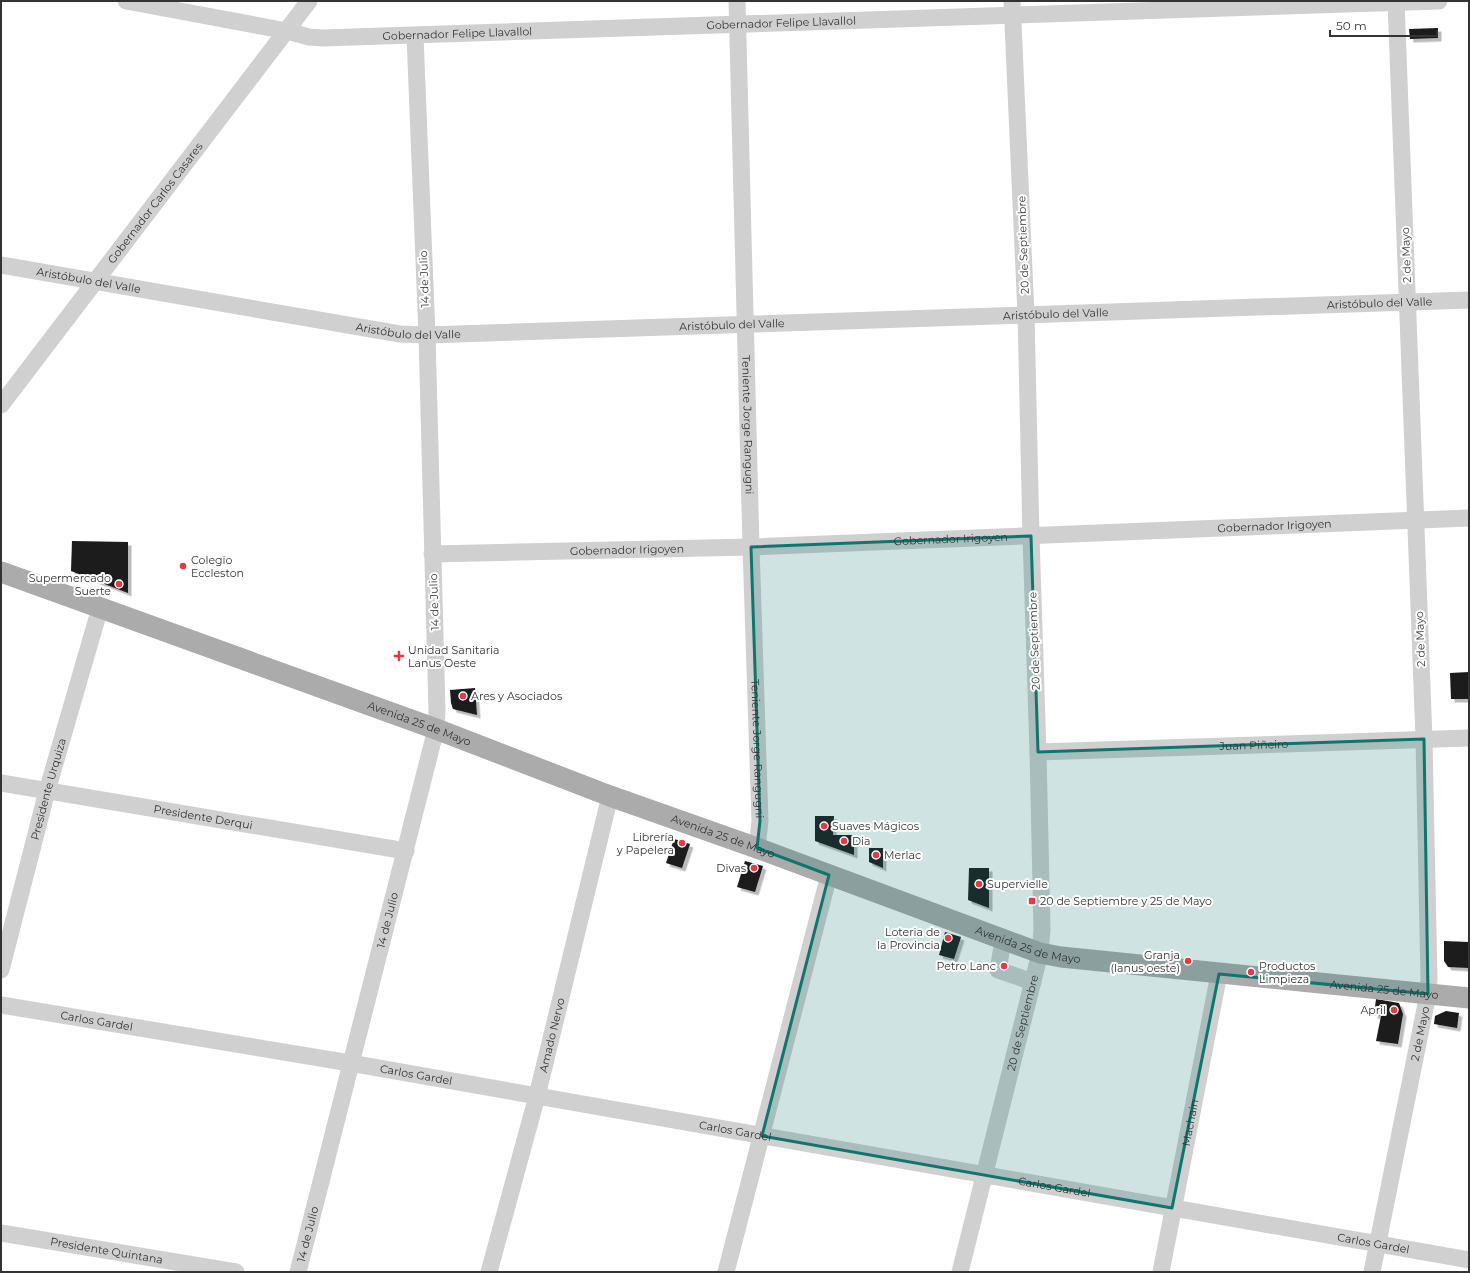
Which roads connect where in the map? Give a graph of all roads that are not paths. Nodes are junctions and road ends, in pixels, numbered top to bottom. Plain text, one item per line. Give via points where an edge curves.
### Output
1 (132, 1) edge
2 (309, 1) edge
3 (737, 1) edge
4 (1396, 1) edge
5 (1439, 1) edge
6 (1013, 8) edge
7 (738, 25) junction
8 (287, 31) junction
9 (415, 36) junction
10 (1, 265) edge
11 (96, 281) junction
12 (1469, 300) edge
13 (1407, 302) junction
14 (1026, 315) junction
15 (745, 324) junction
16 (426, 335) junction
17 (1, 405) edge
18 (1469, 518) edge
19 (1416, 520) junction
20 (1031, 536) junction
21 (751, 548) junction
22 (432, 554) junction
23 (1, 572) edge
24 (100, 608) junction
25 (436, 729) junction
26 (1469, 738) edge
27 (1424, 739) junction
28 (1038, 752) junction
29 (1, 783) edge
30 (47, 791) junction
31 (610, 796) junction
32 (757, 848) junction
33 (406, 851) junction
34 (829, 875) junction
35 (1003, 940) junction
36 (1040, 953) junction
37 (1, 970) edge
38 (1219, 974) junction
39 (1033, 982) junction
40 (1428, 994) junction
41 (1469, 998) edge
42 (1, 1006) edge
43 (350, 1063) junction
44 (537, 1096) junction
45 (762, 1136) junction
46 (985, 1174) junction
47 (1172, 1208) junction
48 (1, 1233) edge
49 (1378, 1244) junction
50 (1469, 1260) edge
51 (236, 1272) edge
52 (298, 1272) edge
53 (489, 1272) edge
54 (726, 1272) edge
55 (960, 1272) edge
56 (1160, 1272) edge
57 (1372, 1272) edge

1 - 8 street, Gobernador Felipe Llavallol
2 - 8 street, Gobernador Carlos Casares
3 - 7 street, Teniente Jorge Rangugni
4 - 5 street, Gobernador Felipe Llavallol
4 - 6 street, Gobernador Felipe Llavallol
4 - 13 street, 2 de Mayo
6 - 7 street, Gobernador Felipe Llavallol
6 - 14 street, 20 de Septiembre
7 - 9 street, Gobernador Felipe Llavallol
7 - 15 street, Teniente Jorge Rangugni
8 - 9 street, Gobernador Felipe Llavallol via 323,38
8 - 11 street, Gobernador Carlos Casares
9 - 16 street, 14 de Julio
10 - 11 street, Aristóbulo del Valle
11 - 16 street, Aristóbulo del Valle via 400,334
11 - 17 street, Gobernador Carlos Casares
12 - 13 street, Aristóbulo del Valle
13 - 14 street, Aristóbulo del Valle
13 - 19 street, 2 de Mayo
14 - 15 street, Aristóbulo del Valle
14 - 20 street, 20 de Septiembre
15 - 16 street, Aristóbulo del Valle
15 - 21 street, Teniente Jorge Rangugni
16 - 22 street, 14 de Julio
18 - 19 street, Gobernador Irigoyen
19 - 20 street, Gobernador Irigoyen
19 - 27 street, 2 de Mayo
20 - 21 street, Gobernador Irigoyen
20 - 28 street, 20 de Septiembre
21 - 22 street, Gobernador Irigoyen
21 - 32 street, Teniente Jorge Rangugni via 760,821
22 - 25 street, 14 de Julio
23 - 24 main road, Avenida 25 de Mayo
24 - 25 main road, Avenida 25 de Mayo
24 - 30 street, Presidente Urquiza
25 - 31 main road, Avenida 25 de Mayo
25 - 33 street, 14 de Julio
26 - 27 street, Juan Piñeiro
27 - 28 street, Juan Piñeiro
27 - 40 street, 2 de Mayo
28 - 36 street, 20 de Septiembre via 1042,929
29 - 30 street, Presidente Derqui
30 - 33 street, Presidente Derqui
30 - 37 street, Presidente Urquiza
31 - 32 main road, Avenida 25 de Mayo
31 - 44 street, Amado Nervo
32 - 34 main road, Avenida 25 de Mayo
33 - 43 street, 14 de Julio
34 - 35 main road, Avenida 25 de Mayo
34 - 45 street
35 - 36 main road, Avenida 25 de Mayo
35 - 39 street via 998,970
36 - 38 main road, Avenida 25 de Mayo
36 - 39 street, 20 de Septiembre
38 - 40 main road, Avenida 25 de Mayo
38 - 47 street, Machain
39 - 46 street, 20 de Septiembre
40 - 41 main road, Avenida 25 de Mayo
40 - 49 street, 2 de Mayo
42 - 43 street, Carlos Gardel
43 - 44 street, Carlos Gardel
43 - 52 street, 14 de Julio
44 - 45 street, Carlos Gardel
44 - 53 street, Amado Nervo
45 - 46 street, Carlos Gardel
45 - 54 street
46 - 47 street, Carlos Gardel
46 - 55 street, 20 de Septiembre
47 - 49 street, Carlos Gardel
47 - 56 street, Machain
48 - 51 street, Presidente Quintana
49 - 50 street, Carlos Gardel
49 - 57 street, 2 de Mayo

